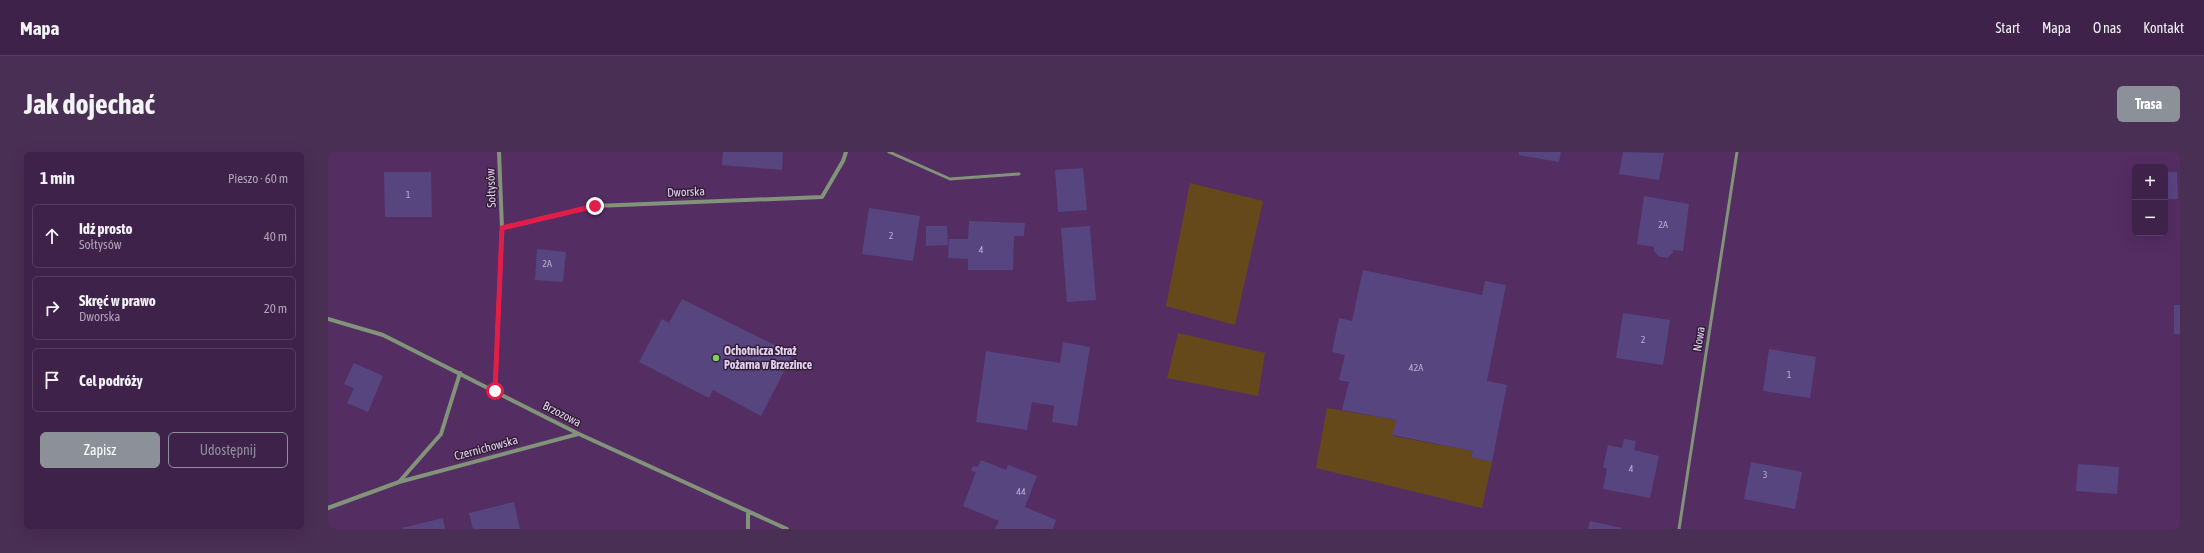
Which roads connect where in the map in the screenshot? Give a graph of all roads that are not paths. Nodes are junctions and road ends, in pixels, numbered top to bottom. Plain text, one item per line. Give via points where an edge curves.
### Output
1 (499, 152) edge
2 (846, 152) edge
3 (889, 152) edge
4 (1737, 152) edge
5 (1019, 174) dead end
6 (502, 228) junction
7 (328, 319) edge
8 (460, 373) junction
9 (495, 391) junction
10 (579, 434) junction
11 (399, 482) junction
12 (328, 508) edge
13 (748, 511) junction
14 (748, 529) edge
15 (787, 529) edge
16 (1679, 529) edge

1 - 6 street, Sołtysów
2 - 6 street, Dworska via 822,197 595,206
3 - 5 lane via 950,179
4 - 16 lane, Nowa
6 - 9 street, Sołtysów
7 - 8 street, Brzozowa via 383,335
8 - 9 street, Brzozowa
8 - 11 street, Czernichowska via 441,434
9 - 10 street, Brzozowa
10 - 11 street, Czernichowska
10 - 13 street, Brzozowa
11 - 12 street, Czernichowska
13 - 14 street
13 - 15 street, Brzozowa

